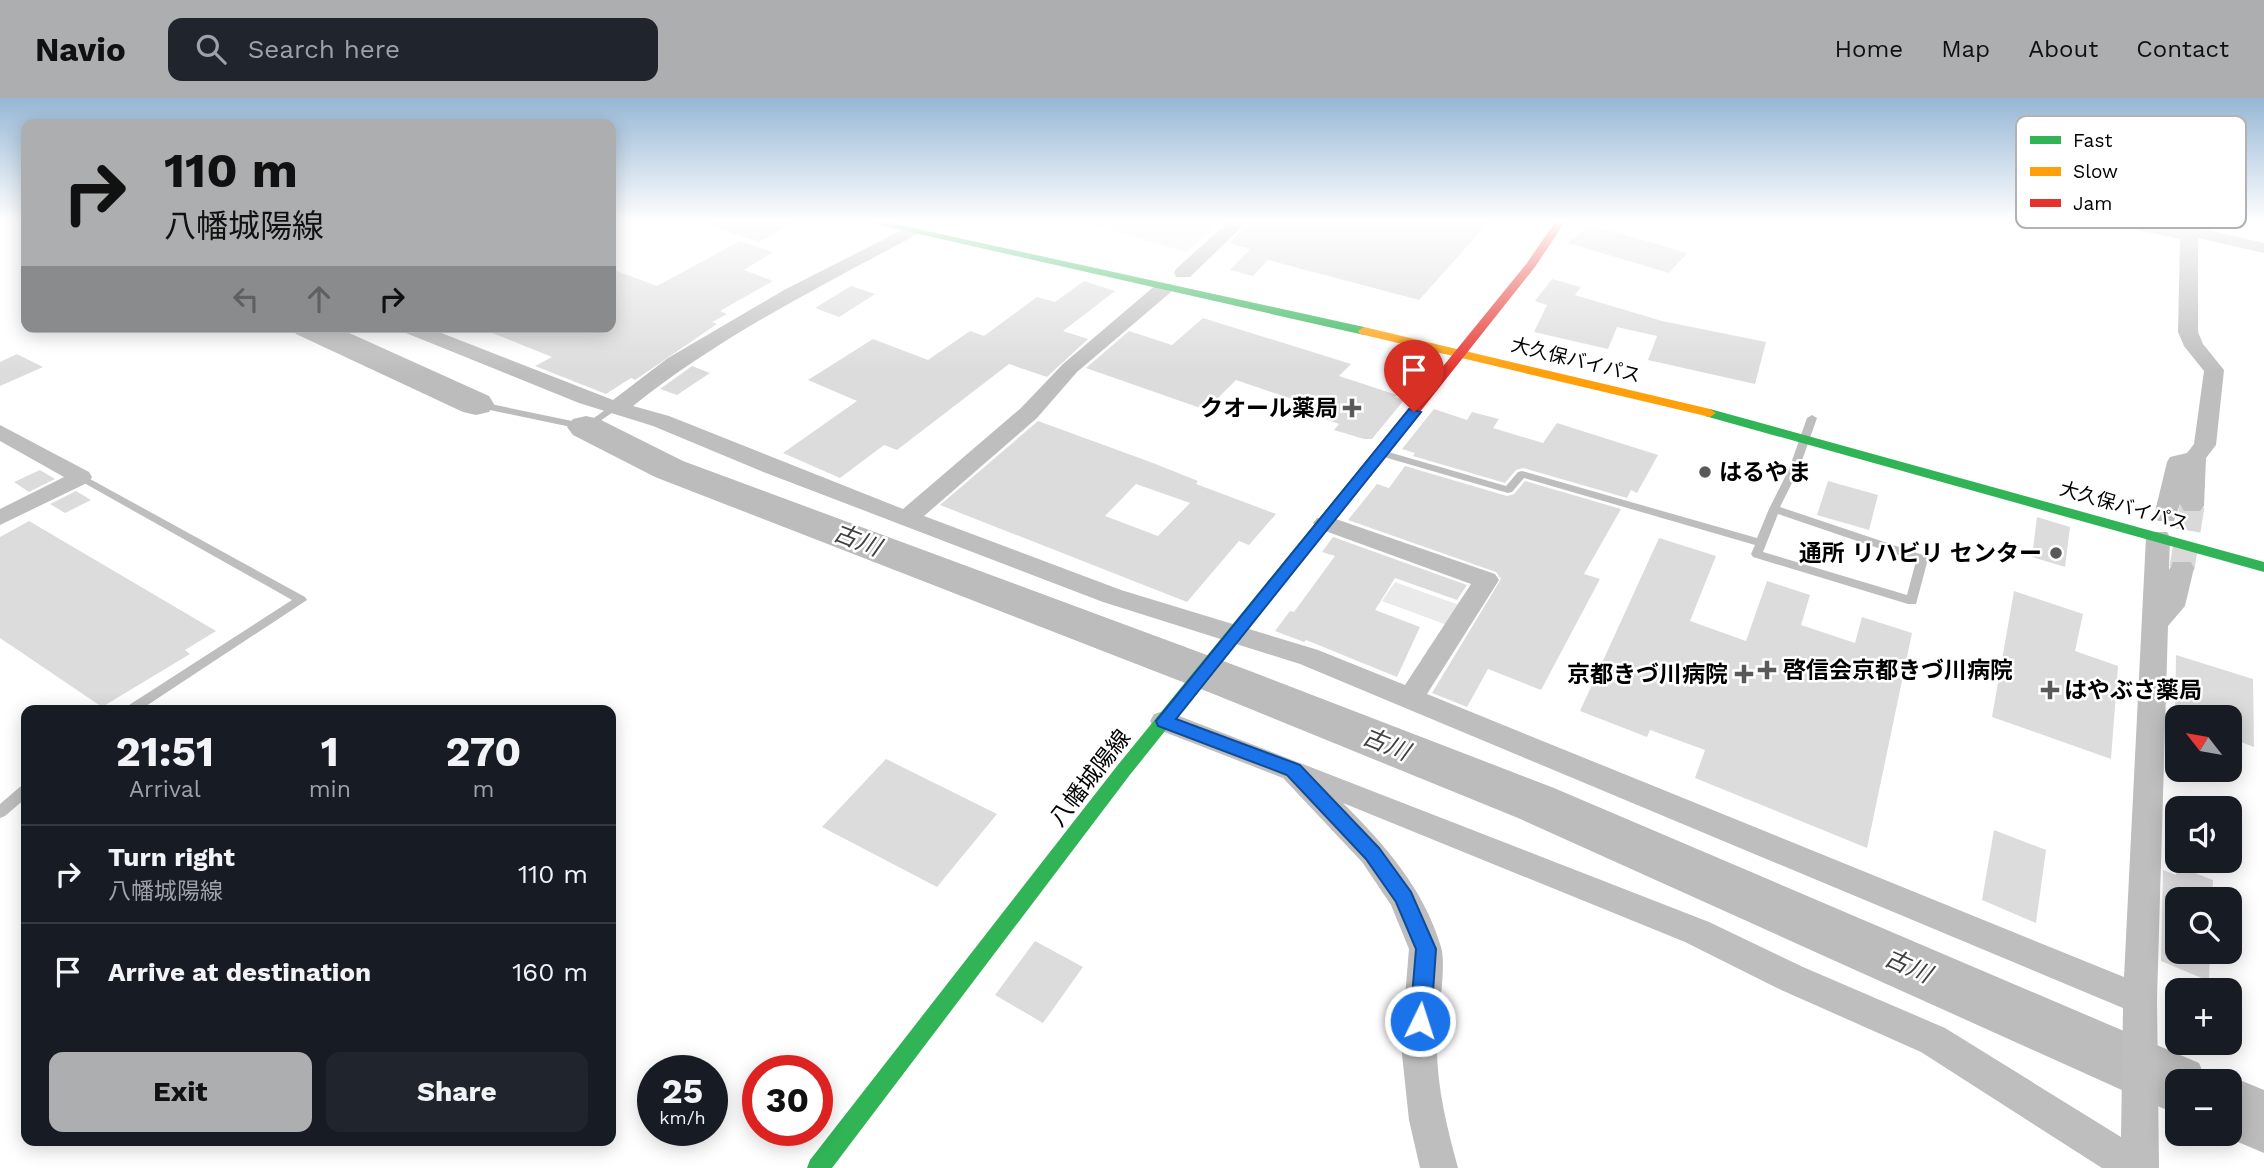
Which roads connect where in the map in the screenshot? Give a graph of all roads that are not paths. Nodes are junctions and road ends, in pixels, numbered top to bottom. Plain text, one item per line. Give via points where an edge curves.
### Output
1 (833, 272) edge
2 (1143, 272) edge
3 (1178, 272) edge
4 (1526, 272) edge
5 (2187, 272) edge
6 (1172, 277) junction
7 (1208, 278) dead end
8 (1452, 331) dead end
9 (423, 333) edge
10 (1481, 337) junction
11 (1461, 353) junction
12 (617, 408) junction
13 (1811, 418) dead end
14 (0, 432) edge
15 (1804, 438) junction
16 (1381, 453) junction
17 (81, 477) junction
18 (1774, 509) junction
19 (908, 517) junction
20 (0, 518) edge
21 (2169, 518) junction
22 (1325, 523) junction
23 (1760, 543) junction
24 (2264, 567) edge
25 (2182, 568) tunnel mouth
26 (2153, 625) junction
27 (1231, 639) junction
28 (1409, 699) junction
29 (139, 705) edge
30 (1169, 715) junction
31 (1293, 770) junction
32 (21, 794) edge
33 (0, 811) edge
34 (2140, 999) junction
35 (2139, 1162) edge
36 (818, 1168) edge
37 (1439, 1168) edge

1 - 12 street via 675,362
2 - 6 main road, 大久保バイパス
3 - 6 street
4 - 10 main road, 八幡城陽線
5 - 21 street via 2188,332 2214,370 2205,444 2194,458
6 - 7 main road, 大久保バイパス
6 - 11 main road, 大久保バイパス
6 - 19 street via 1070,368 1029,413
8 - 10 main road
9 - 12 street
10 - 11 main road, 八幡城陽線
11 - 15 main road, 大久保バイパス
11 - 16 main road, 八幡城陽線
12 - 19 street
13 - 15 lane
14 - 17 street
15 - 18 lane
15 - 21 main road, 大久保バイパス
16 - 22 main road, 八幡城陽線
16 - 23 lane via 1508,491 1522,474
17 - 20 street
17 - 29 lane via 301,600
18 - 23 lane
18 - 23 lane via 1922,559 1912,601 1757,554
19 - 27 street
21 - 24 main road, 大久保バイパス
21 - 26 street
22 - 27 main road, 八幡城陽線
22 - 28 street via 1486,580
25 - 26 street via 2172,606
26 - 34 street
27 - 28 street via 1308,657
27 - 30 main road, 八幡城陽線
28 - 34 street
30 - 31 street
30 - 36 main road, 八幡城陽線
31 - 35 street via 1697,932 1933,1040
31 - 37 street via 1373,853 1404,898 1426,949 1419,1045 1427,1120
32 - 33 lane
34 - 35 street

